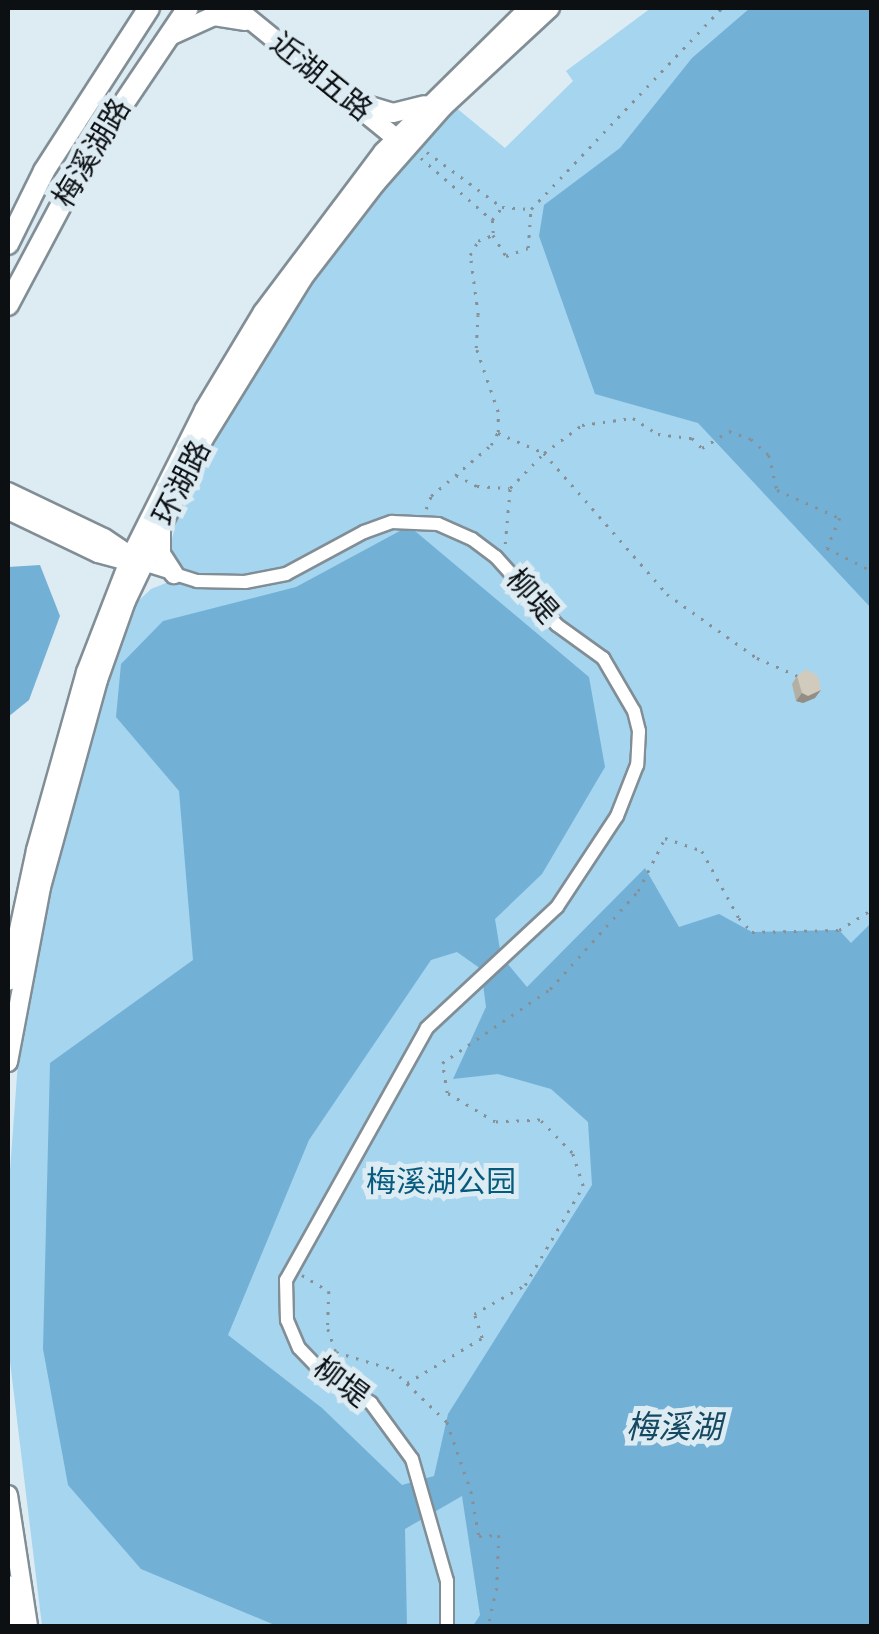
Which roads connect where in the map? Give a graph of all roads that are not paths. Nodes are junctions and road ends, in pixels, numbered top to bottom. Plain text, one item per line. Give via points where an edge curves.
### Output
1 (149, 8) edge
2 (188, 8) edge
3 (236, 8) edge
4 (247, 8) edge
5 (529, 8) edge
6 (550, 8) edge
7 (260, 19) edge
8 (160, 44) junction
9 (432, 98) junction
10 (364, 107) junction
11 (404, 139) junction
12 (364, 177) junction
13 (8, 244) edge
14 (8, 306) edge
15 (8, 492) edge
16 (8, 510) edge
17 (157, 517) junction
18 (100, 545) junction
19 (135, 561) junction
20 (174, 574) junction
21 (119, 600) junction
22 (8, 981) edge
23 (8, 1062) edge
24 (8, 1495) edge
25 (8, 1586) edge
26 (18, 1622) edge
27 (447, 1626) edge

1 - 13 main road, 梅溪湖路 via 44,171
2 - 8 main road, 梅溪湖路
3 - 7 main road, 近湖五路
4 - 7 main road, 近湖五路
5 - 9 main road, 环湖路
6 - 11 main road, 环湖路
7 - 8 main road via 214,16
7 - 10 main road, 近湖五路
8 - 14 main road, 梅溪湖路 via 84,162
9 - 10 main road via 407,112
9 - 11 main road, 环湖路
10 - 11 main road, 近湖五路
10 - 12 main road via 376,143
11 - 12 main road, 环湖路
11 - 17 main road, 环湖路 via 243,368
12 - 17 main road, 环湖路 via 243,344
15 - 18 main road
16 - 18 main road
17 - 18 main road
17 - 19 main road, 环湖路
17 - 20 main road via 161,554
18 - 19 main road
18 - 21 main road
19 - 20 street, 柳堤
19 - 21 main road, 环湖路
20 - 21 main road via 152,578
20 - 27 street, 柳堤 via 224,584 268,579 378,527 428,523 472,539 556,626 614,670 639,731 637,765 617,816 573,888 445,1007 413,1049 290,1268 287,1320 299,1348 370,1404 406,1446 447,1581
21 - 22 main road, 环湖路 via 54,781
21 - 23 main road, 环湖路 via 46,869
24 - 26 main road
25 - 26 main road

